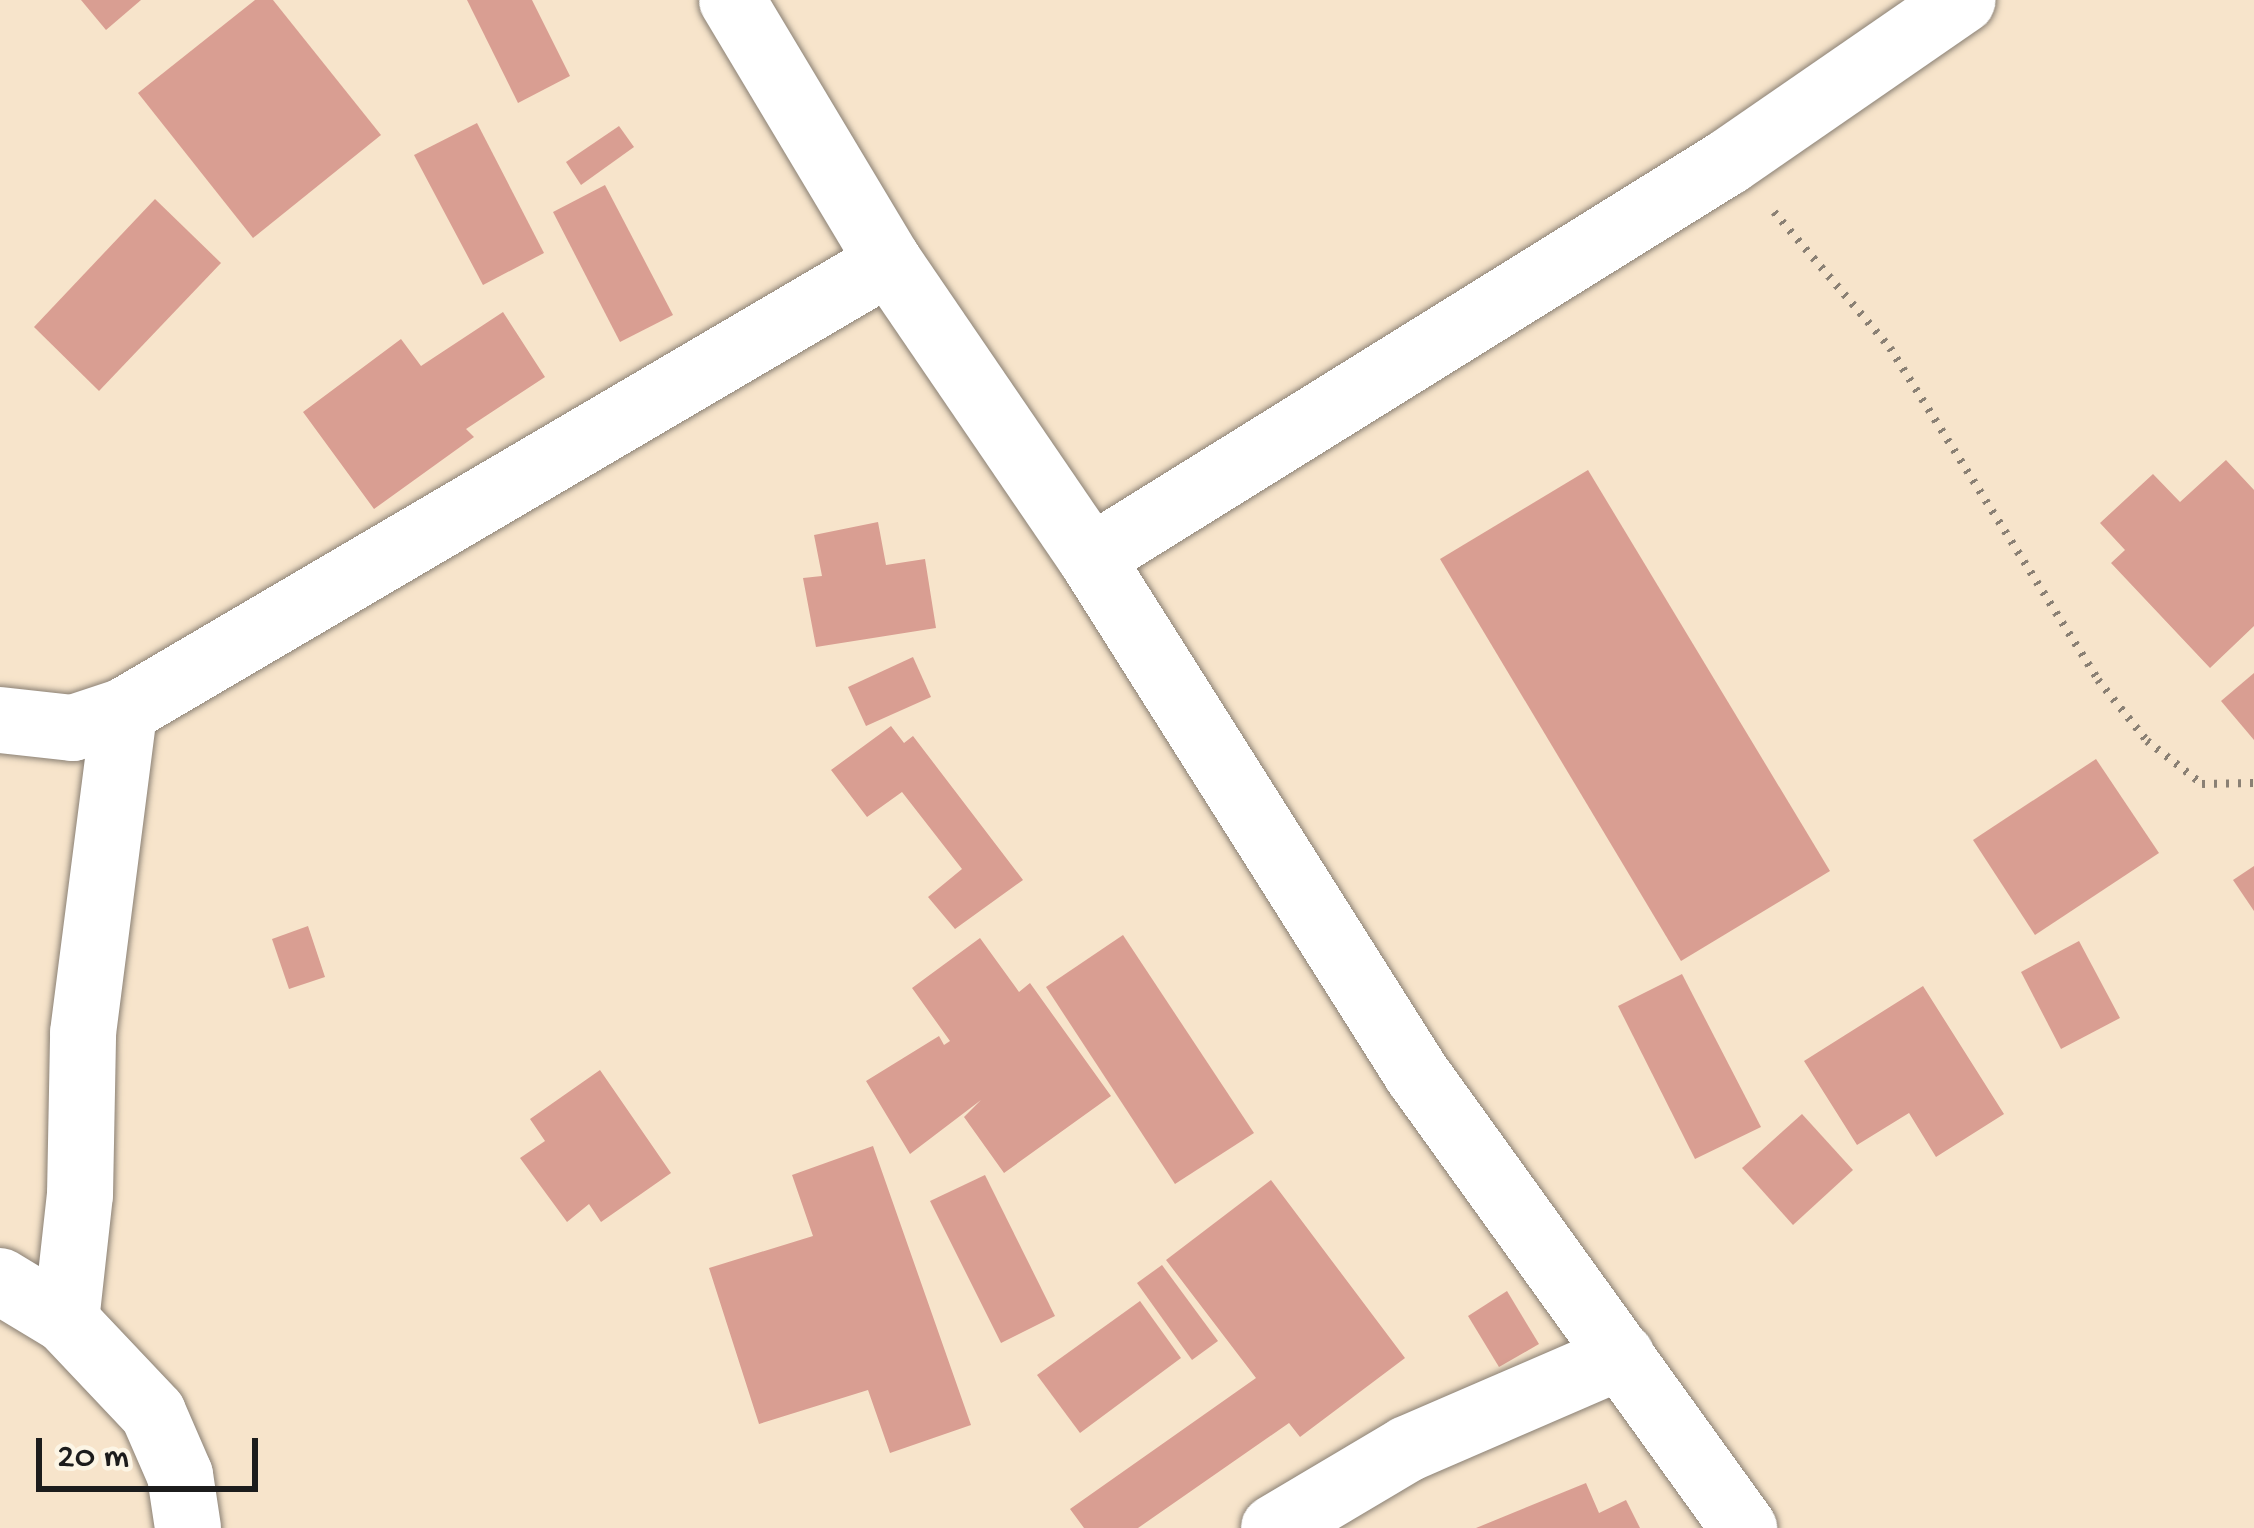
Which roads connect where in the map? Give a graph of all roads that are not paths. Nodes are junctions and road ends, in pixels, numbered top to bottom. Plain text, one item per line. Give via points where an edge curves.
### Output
1 (732, 0) edge
2 (1964, 0) edge
3 (889, 262) junction
4 (1091, 558) junction
5 (124, 711) junction
6 (0, 720) edge
7 (0, 1281) edge
8 (66, 1321) junction
9 (1622, 1356) junction
10 (188, 1528) edge
11 (1274, 1528) edge
12 (1744, 1528) edge

1 - 3 street
2 - 4 street via 1729,162
3 - 4 street
3 - 5 street
4 - 9 street via 1418,1074
5 - 6 street via 73,728
5 - 8 street via 83,1033 80,1195
7 - 8 street
8 - 10 street via 153,1413 180,1475
9 - 11 street via 1407,1448
9 - 12 street

